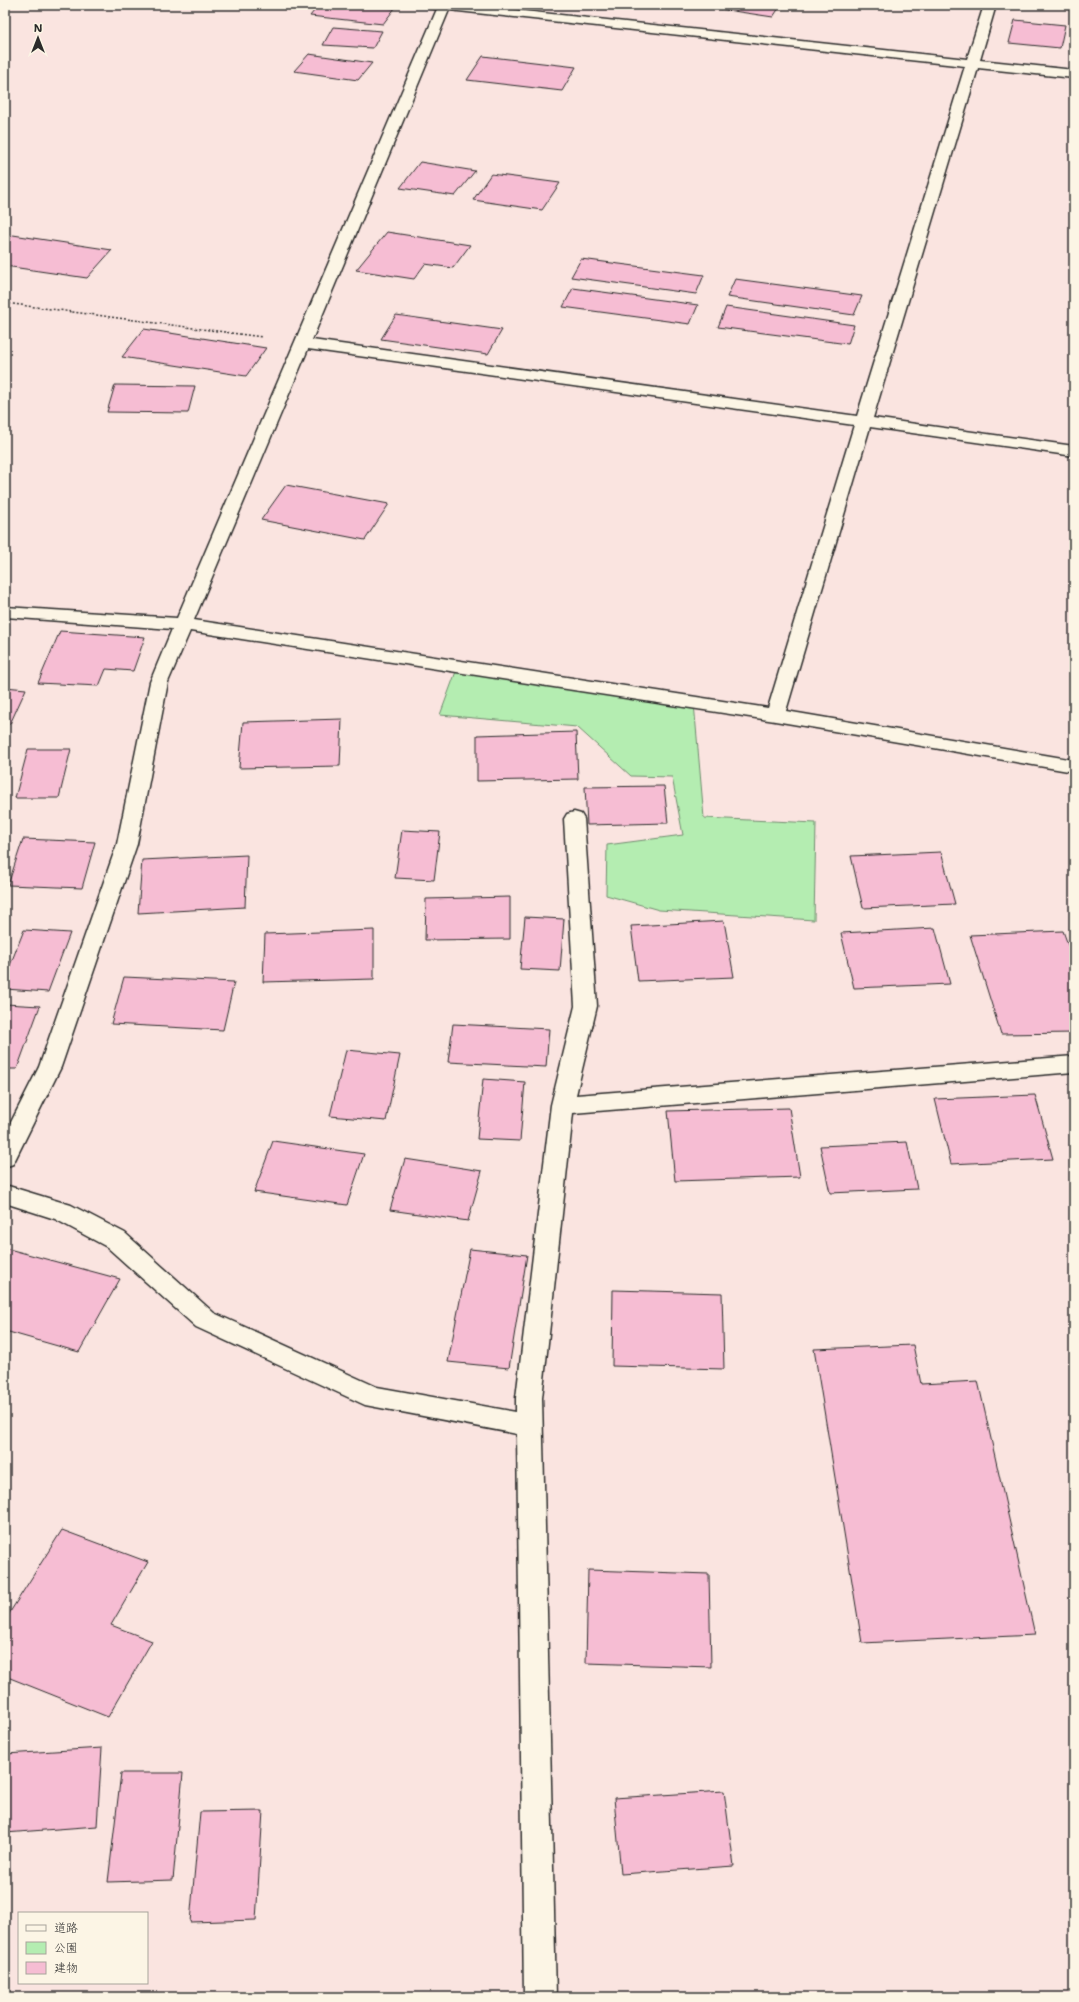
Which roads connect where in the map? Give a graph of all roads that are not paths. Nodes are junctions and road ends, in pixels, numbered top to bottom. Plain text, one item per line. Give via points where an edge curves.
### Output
1 (441, 5) edge
2 (990, 5) edge
3 (973, 63) junction
4 (1074, 74) edge
5 (302, 343) junction
6 (864, 422) junction
7 (1074, 451) edge
8 (5, 612) edge
9 (183, 624) junction
10 (775, 715) junction
11 (1074, 766) edge
12 (574, 819) dead end
13 (1074, 1064) edge
14 (562, 1106) junction
15 (5, 1158) edge
16 (5, 1194) edge
17 (528, 1425) junction
18 (540, 1997) edge

1 - 3 street
1 - 5 street
2 - 3 street
3 - 4 street
3 - 6 street
5 - 6 street
5 - 9 street
6 - 7 street
6 - 10 street
8 - 9 street
9 - 10 street
9 - 15 street via 159,682 127,844 50,1067
10 - 11 street
12 - 14 street via 586,1006
13 - 14 street
14 - 17 street
16 - 17 street via 63,1212 116,1240 205,1320 374,1397
17 - 18 street

